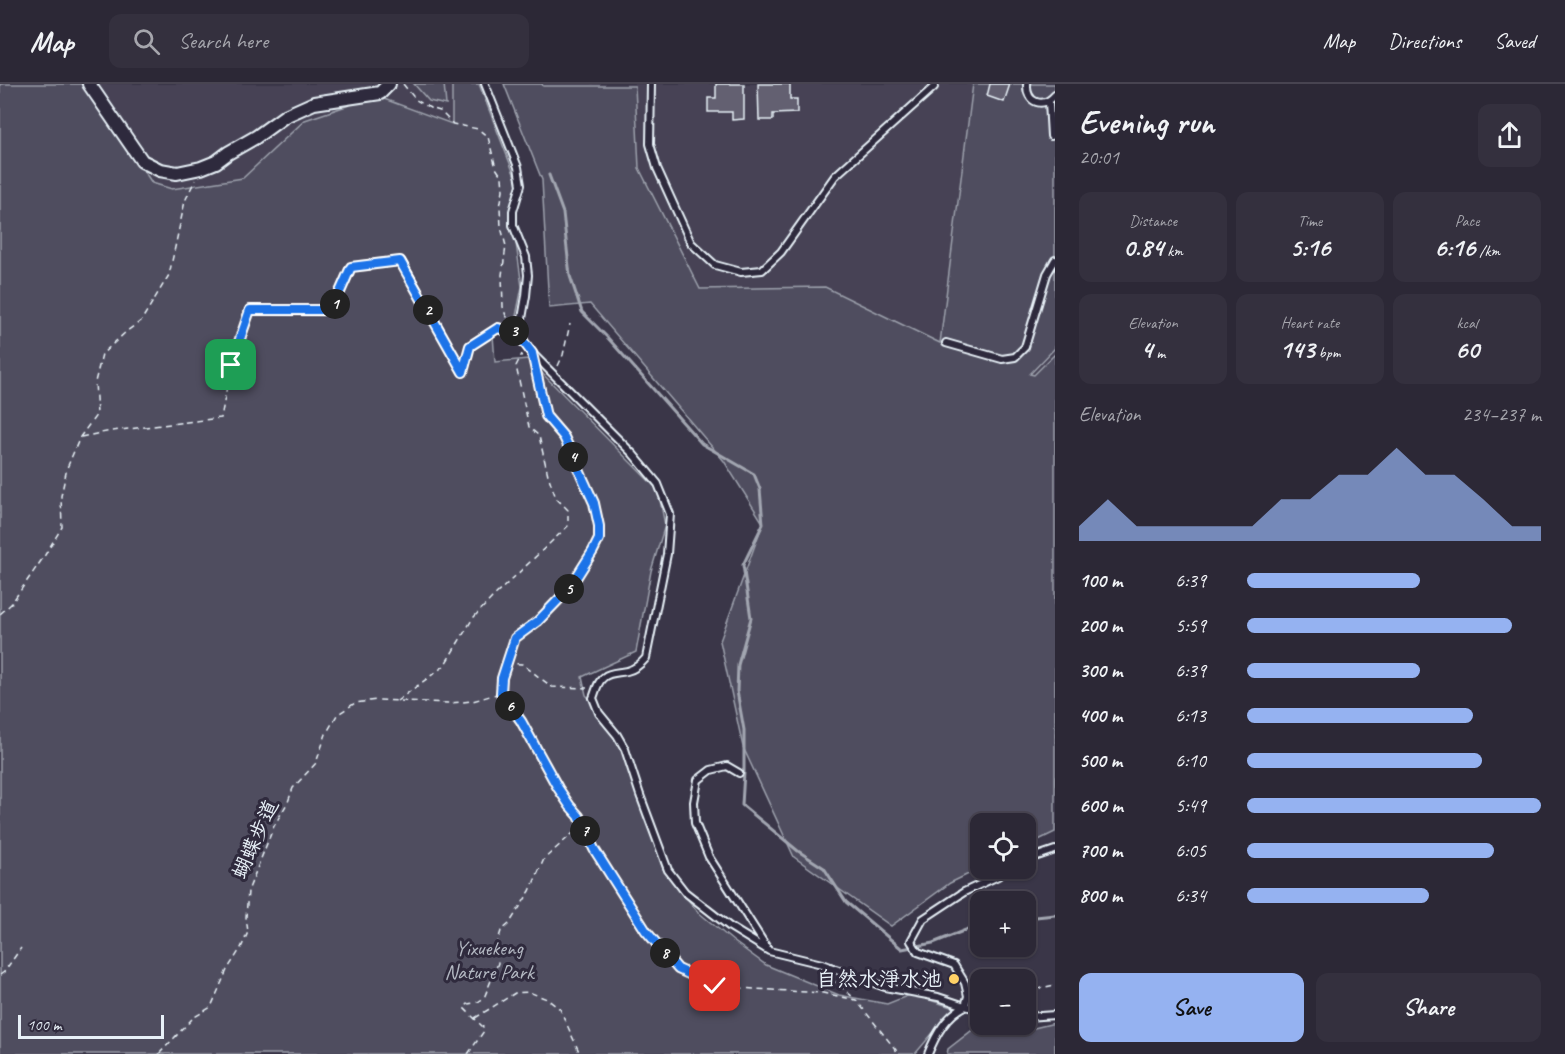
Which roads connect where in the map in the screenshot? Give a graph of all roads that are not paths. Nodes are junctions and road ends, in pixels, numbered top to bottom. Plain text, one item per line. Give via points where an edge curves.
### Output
1 (89, 84) edge
2 (389, 84) edge
3 (485, 84) edge
4 (651, 84) edge
5 (935, 84) edge
6 (1027, 84) edge
7 (1055, 95) edge
8 (1049, 102) junction
9 (1051, 136) dead end
10 (1055, 260) edge
11 (250, 310) road end
12 (518, 330) junction
13 (946, 343) dead end
14 (739, 773) dead end
15 (1055, 850) edge
16 (1036, 857) edge
17 (992, 879) edge
18 (769, 951) junction
19 (965, 1006) junction
20 (970, 1007) edge
21 (1055, 1015) edge
22 (1036, 1016) edge
23 (928, 1054) edge

1 - 2 street via 142,161 177,173 216,162 301,108 381,93
3 - 12 lane via 521,184 513,225 526,257 528,275
4 - 5 lane via 650,144 691,243 715,265 741,272 762,270 781,252 835,176
6 - 8 lane via 1027,93 1034,101
7 - 8 lane
8 - 9 lane
10 - 13 lane via 1025,347 1015,357 1002,359
11 - 12 lane via 332,310 351,267 400,261 463,372 470,346 498,328
12 - 18 lane via 532,353 658,484 670,514 667,554 646,658 639,666 604,677 593,698 625,749 668,870 685,892
14 - 18 lane via 727,766 711,770 698,780 695,823 709,856
15 - 16 lane
17 - 19 lane via 923,919 911,941 918,952 954,965 965,983
18 - 19 lane via 822,963 885,987
19 - 20 lane
19 - 23 lane via 949,1017
21 - 22 lane

